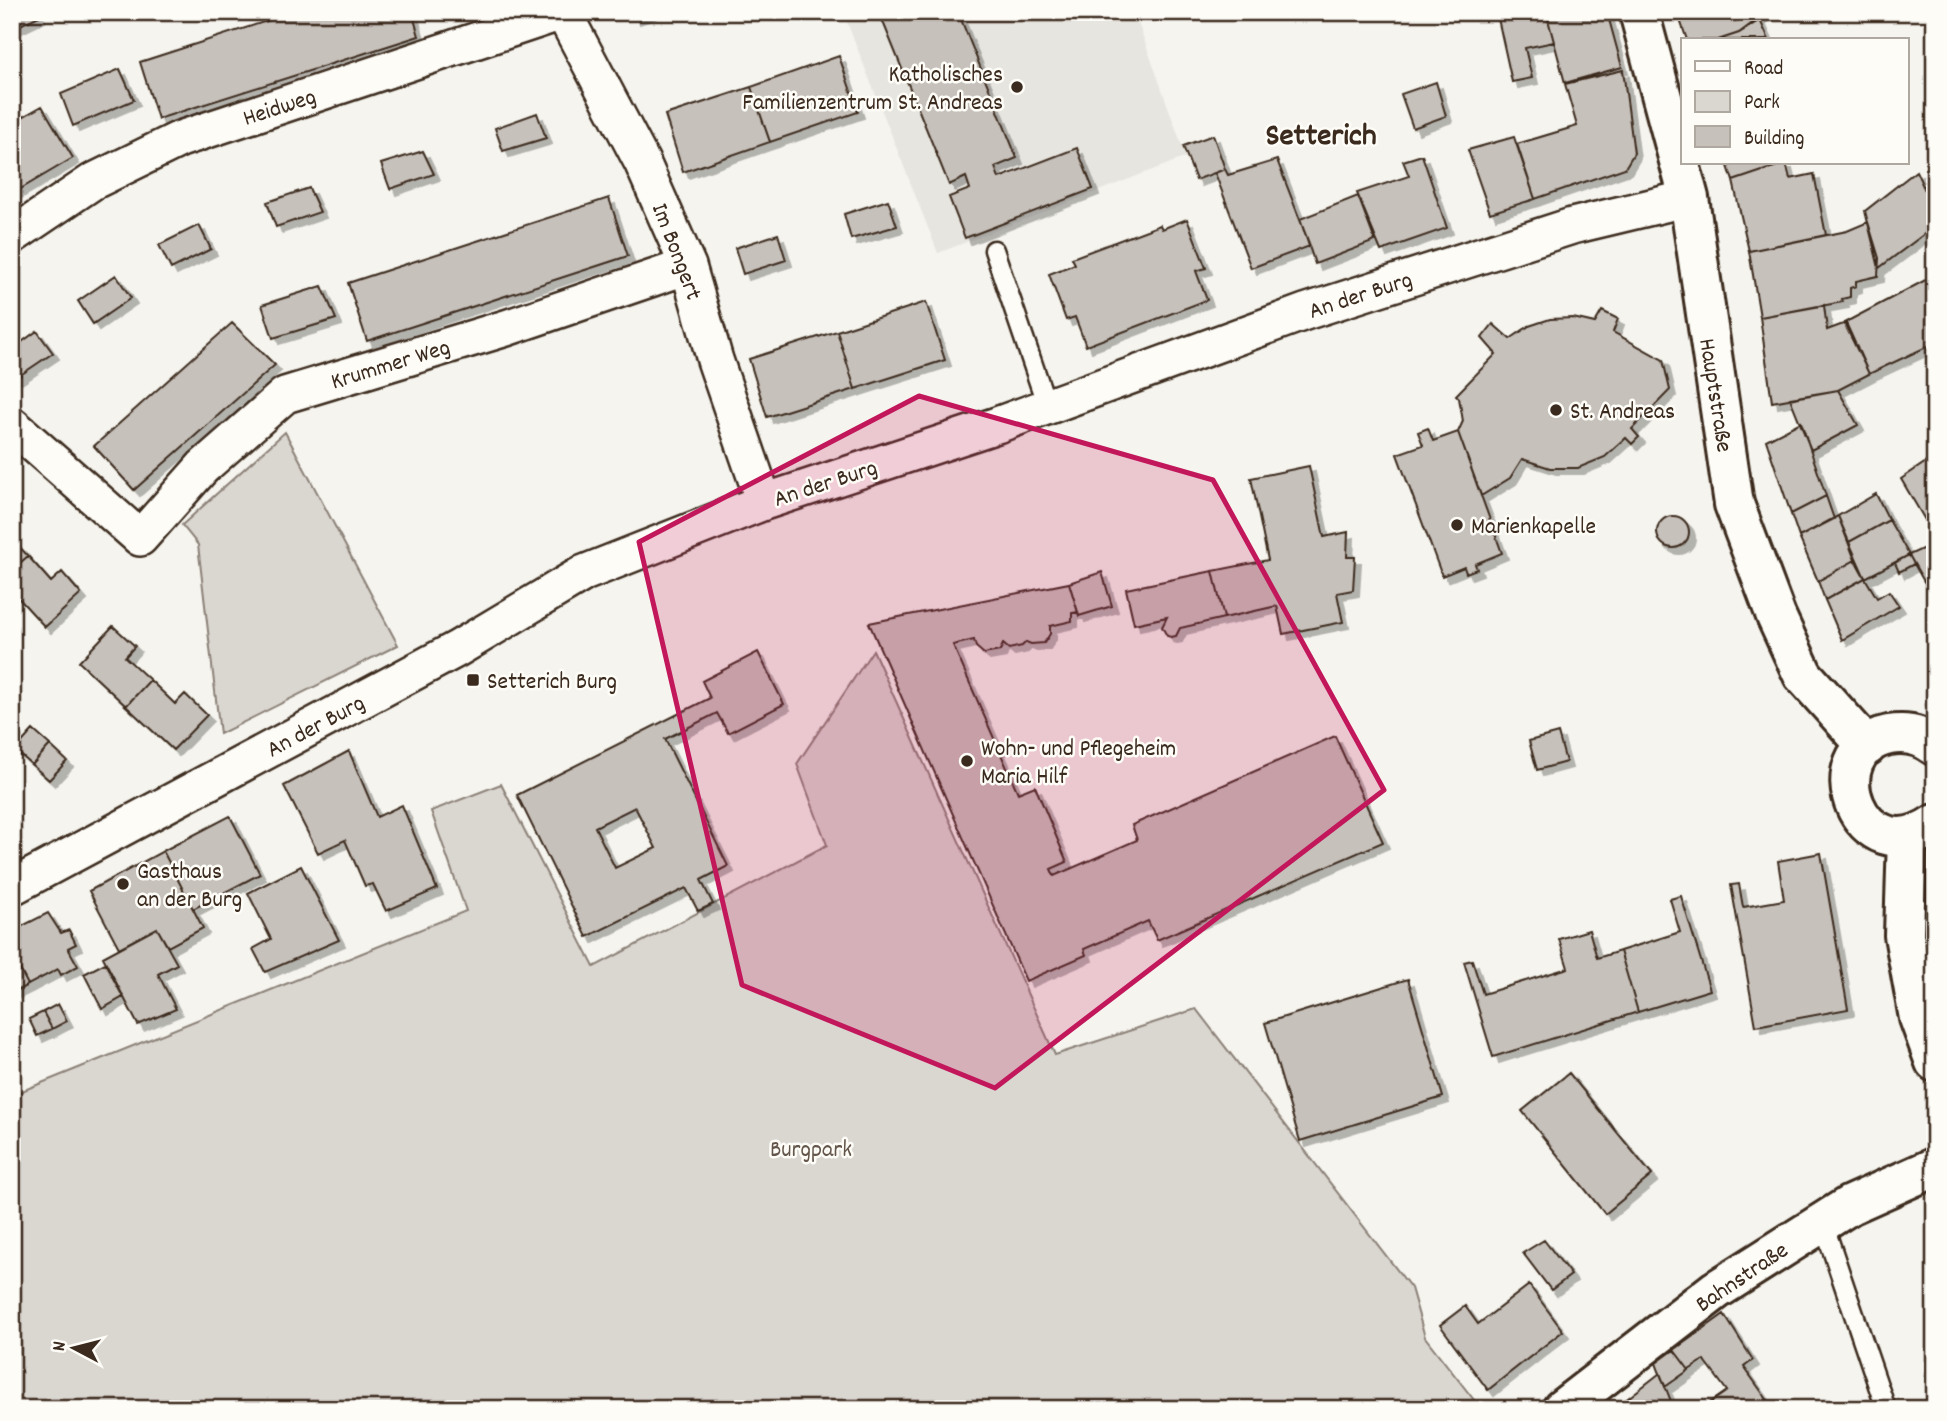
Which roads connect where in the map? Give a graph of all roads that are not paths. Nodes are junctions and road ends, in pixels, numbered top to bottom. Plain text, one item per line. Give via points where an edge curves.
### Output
1 (563, 12) edge
2 (1640, 12) edge
3 (1689, 198) junction
4 (12, 236) edge
5 (994, 250) dead end
6 (688, 266) junction
7 (1047, 406) junction
8 (12, 425) edge
9 (764, 502) junction
10 (1867, 746) junction
11 (1935, 746) edge
12 (1921, 831) edge
13 (12, 887) edge
14 (1935, 1062) edge
15 (1935, 1167) edge
16 (1823, 1223) junction
17 (1562, 1409) edge
18 (1886, 1409) edge

1 - 4 street, Heidweg via 180,139 92,182
1 - 6 street, Im Bongert via 642,162
2 - 3 main road, Hauptstraße
3 - 7 street, An der Burg via 1572,226 1318,308
3 - 10 main road, Hauptstraße via 1734,504 1803,675
5 - 7 lane
6 - 8 street, Krummer Weg via 285,395 203,467 140,538
6 - 9 street, Im Bongert
7 - 9 street, An der Burg
9 - 13 street, An der Burg via 584,573 457,649
10 - 11 main road via 1899,733 1917,735
10 - 12 main road via 1851,774 1854,806 1875,830
12 - 14 main road via 1904,935 1919,1018
15 - 16 main road, Bahnstraße via 1850,1205
16 - 17 main road, Bahnstraße via 1716,1290
16 - 18 lane

